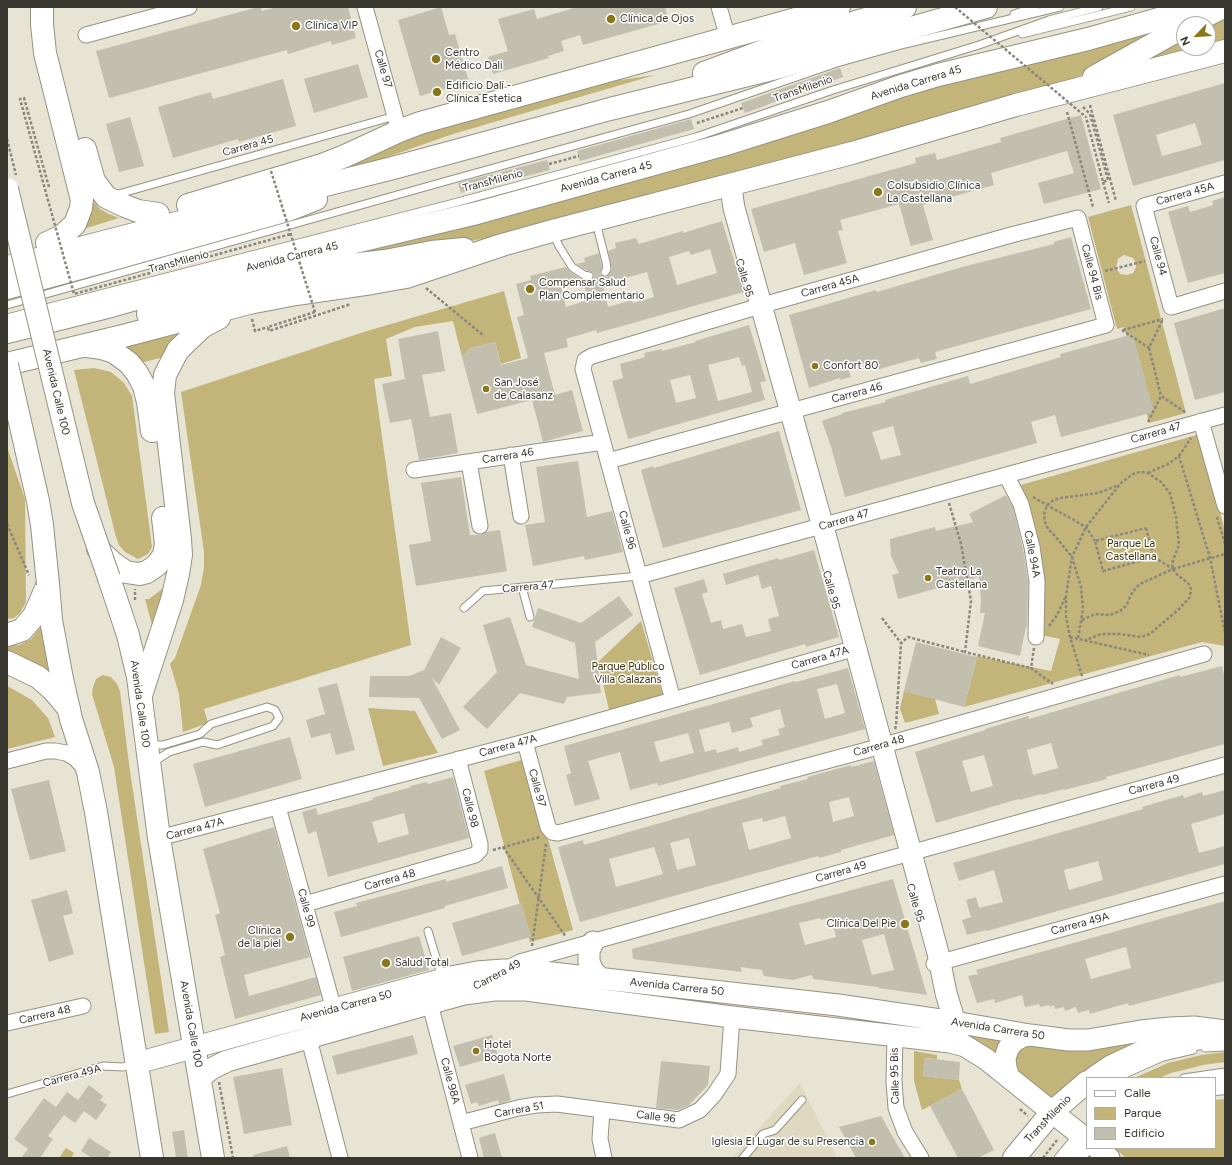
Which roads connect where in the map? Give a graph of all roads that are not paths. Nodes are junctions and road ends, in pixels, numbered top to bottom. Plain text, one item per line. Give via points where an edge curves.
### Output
1 (42, 7) edge
2 (57, 7) edge
3 (188, 7) edge
4 (366, 7) edge
5 (719, 7) edge
6 (839, 7) edge
7 (905, 7) edge
8 (986, 7) edge
9 (1035, 7) edge
10 (1060, 7) edge
11 (1099, 7) edge
12 (1131, 7) edge
13 (1201, 7) edge
14 (1223, 7) edge
15 (1206, 16) edge
16 (976, 26) junction
17 (1176, 32) edge
18 (86, 35) dead end
19 (728, 38) junction
20 (979, 45) junction
21 (770, 48) junction
22 (1225, 51) edge
23 (574, 81) junction
24 (1068, 102) junction
25 (610, 109) junction
26 (398, 123) junction
27 (394, 168) junction
28 (1225, 182) edge
29 (733, 184) junction
30 (7, 189) edge
31 (712, 190) junction
32 (106, 197) junction
33 (1144, 206) joint
34 (158, 214) junction
35 (1078, 218) joint
36 (596, 220) junction
37 (552, 231) junction
38 (47, 243) junction
39 (502, 245) junction
40 (7, 252) edge
41 (7, 267) edge
42 (605, 272) dead end
43 (589, 276) dead end
44 (7, 288) edge
45 (1225, 291) edge
46 (249, 303) junction
47 (7, 305) edge
48 (757, 307) junction
49 (7, 318) edge
50 (1106, 325) joint
51 (7, 332) edge
52 (79, 346) junction
53 (7, 351) edge
54 (585, 360) joint
55 (7, 364) edge
56 (787, 412) junction
57 (1225, 415) edge
58 (1201, 421) junction
59 (603, 442) junction
60 (511, 456) junction
61 (608, 461) junction
62 (469, 462) junction
63 (414, 470) dead end
64 (1006, 475) junction
65 (1225, 506) edge
66 (521, 516) dead end
67 (480, 526) dead end
68 (819, 527) junction
69 (98, 549) junction
70 (639, 576) junction
71 (40, 583) junction
72 (522, 587) junction
73 (464, 608) dead end
74 (530, 617) dead end
75 (7, 635) edge
76 (1036, 637) road end
77 (852, 649) junction
78 (1204, 654) dead end
79 (7, 662) edge
80 (141, 695) junction
81 (673, 700) junction
82 (70, 714) junction
83 (525, 742) junction
84 (883, 742) junction
85 (46, 751) junction
86 (148, 755) junction
87 (458, 759) junction
88 (7, 761) edge
89 (1225, 765) edge
90 (88, 772) junction
91 (278, 807) junction
92 (550, 834) joint
93 (159, 838) junction
94 (907, 854) junction
95 (475, 855) joint
96 (1225, 884) edge
97 (305, 904) junction
98 (428, 932) dead end
99 (593, 942) junction
100 (937, 963) junction
101 (503, 970) junction
102 (600, 978) junction
103 (443, 980) junction
104 (464, 994) junction
105 (430, 1004) junction
106 (83, 1006) dead end
107 (334, 1010) junction
108 (732, 1017) junction
109 (954, 1022) junction
110 (7, 1024) edge
111 (1225, 1030) edge
112 (1225, 1034) edge
113 (1030, 1035) junction
114 (895, 1036) junction
115 (309, 1039) junction
116 (965, 1046) junction
117 (195, 1047) junction
118 (1225, 1047) edge
119 (137, 1063) junction
120 (1225, 1072) edge
121 (1009, 1077) junction
122 (1095, 1077) edge
123 (1118, 1077) edge
124 (1191, 1077) edge
125 (210, 1080) junction
126 (1086, 1083) edge
127 (7, 1094) edge
128 (802, 1100) dead end
129 (602, 1110) junction
130 (1058, 1121) junction
131 (461, 1123) junction
132 (1084, 1136) edge
133 (1098, 1149) edge
134 (1066, 1151) edge
135 (152, 1158) edge
136 (213, 1158) edge
137 (340, 1158) edge
138 (470, 1158) edge
139 (604, 1158) edge
140 (743, 1158) edge
141 (921, 1158) edge
142 (1014, 1158) edge
143 (1058, 1158) edge
144 (1109, 1158) edge

1 - 38 main road via 45,53 82,200 75,224 62,236
2 - 32 main road via 57,31 63,67 90,170 98,188
3 - 18 street
4 - 26 street, Calle 97
5 - 19 street
6 - 19 main road
7 - 21 main road
8 - 25 main road via 893,32 780,67
9 - 16 lane, TransMilenio
10 - 16 lane, TransMilenio
11 - 20 lane, TransMilenio via 1049,20
12 - 20 lane, TransMilenio
13 - 51 main road, Avenida Carrera 45 via 1088,39 938,75 722,145 477,213 283,259
14 - 15 main road
16 - 47 lane, TransMilenio via 837,63 689,114
17 - 24 main road
19 - 23 main road
20 - 49 lane, TransMilenio via 833,90 696,137 454,203
21 - 23 main road
21 - 25 main road
22 - 24 main road, Avenida Carrera 45
23 - 26 main road via 420,123
24 - 29 main road, Avenida Carrera 45 via 1016,105 852,153
25 - 27 main road
26 - 32 lane, Carrera 45
26 - 34 main road via 345,156 322,165
27 - 41 main road
27 - 44 main road via 288,210
28 - 33 street, Carrera 45A
29 - 31 main road, Avenida Carrera 45
29 - 48 street, Calle 95 via 734,208
30 - 69 main road, Avenida Calle 100, bridge via 81,495
31 - 36 main road, Avenida Carrera 45
31 - 48 street, Calle 95 via 723,204
32 - 34 main road via 138,211
33 - 45 street, Calle 94 via 1171,307
34 - 38 main road
35 - 48 street, Carrera 45A
35 - 50 street, Calle 94 Bis
36 - 37 main road, Avenida Carrera 45
36 - 42 lane via 606,262
37 - 39 main road, Avenida Carrera 45
37 - 43 lane via 572,267
38 - 40 main road
39 - 46 main road, Avenida Carrera 45 via 400,278
39 - 53 main road, Avenida Carrera 45 via 432,252 325,268
46 - 52 main road, Avenida Carrera 45
46 - 80 main road via 202,327 178,350 165,375 163,393 181,554 172,600
48 - 54 street, Carrera 45A
48 - 56 street, Calle 95
50 - 56 street, Carrera 46
52 - 55 main road, Avenida Carrera 45
52 - 69 main road via 114,352 129,363 144,386 166,544 164,555 157,565 139,574 126,572
54 - 59 street, Calle 96 via 583,369
55 - 71 main road, bridge via 42,525
56 - 61 street, Carrera 46
56 - 68 street, Calle 95
57 - 58 street, Carrera 47
58 - 64 street, Carrera 47
58 - 65 street
59 - 60 street, Carrera 46
59 - 61 street, Calle 96
60 - 62 street, Carrera 46
60 - 66 street
61 - 70 street, Calle 96
62 - 63 street, Carrera 46
62 - 67 street
64 - 68 street, Carrera 47
64 - 76 street, Calle 94A via 1021,504 1032,547 1037,581
68 - 70 street, Carrera 47
68 - 77 street, Calle 95
69 - 80 main road, Avenida Calle 100, bridge via 128,634
70 - 72 lane, Carrera 47
70 - 81 street, Calle 96
71 - 75 main road via 34,616 22,630
71 - 82 main road via 49,603 54,641
72 - 73 lane, Carrera 47 via 483,591
72 - 74 lane
77 - 81 street, Carrera 47A
77 - 84 street, Calle 95
78 - 84 street, Carrera 48
79 - 82 main road via 38,677 52,690
80 - 86 main road, Avenida Calle 100
81 - 83 street, Carrera 47A
82 - 85 street via 70,731 65,739
82 - 90 main road
83 - 87 street, Carrera 47A
83 - 92 street, Calle 97
84 - 92 street, Carrera 48
84 - 94 street, Calle 95
85 - 88 street
85 - 90 street via 66,753 75,758
86 - 86 lane via 157,758 203,742 217,745 273,726 279,718 275,710 267,707 211,724 200,734 163,745
86 - 93 main road, Avenida Calle 100
87 - 91 street, Carrera 47A
87 - 95 street, Calle 98 via 480,844 480,850
89 - 94 street, Carrera 49
90 - 119 main road
91 - 93 street, Carrera 47A
91 - 97 street, Calle 99
93 - 117 main road, Avenida Calle 100
94 - 99 street, Carrera 49
94 - 100 street, Calle 95
95 - 97 street, Carrera 48
96 - 100 street, Carrera 49A
97 - 107 street, Calle 99
98 - 103 lane
99 - 101 street, Carrera 49 via 520,962
99 - 102 street via 589,962
100 - 109 street, Calle 95
101 - 102 street, Avenida Carrera 50 via 534,970
101 - 103 street, Avenida Carrera 50 via 477,972
101 - 104 street, Carrera 49
102 - 109 street, Avenida Carrera 50 via 838,1005
103 - 107 street, Avenida Carrera 50
104 - 105 street, Avenida Carrera 50
104 - 108 street, Avenida Carrera 50 via 494,990 526,990
105 - 115 street, Avenida Carrera 50
105 - 131 street, Calle 98A
106 - 110 street, Carrera 48
107 - 117 street, Avenida Carrera 50
108 - 114 street, Avenida Carrera 50
108 - 129 street, Calle 96 via 728,1074 700,1110 679,1120
109 - 113 street, Avenida Carrera 50
109 - 116 street, Calle 95
111 - 113 street, Avenida Carrera 50 via 1170,1028 1088,1040
112 - 122 main road via 1144,1051
113 - 121 street via 1013,1042 1008,1050 1006,1063
114 - 116 street, Avenida Carrera 50
114 - 141 street, Calle 95 Bis via 896,1108 905,1132
115 - 125 street, Avenida Carrera 50 via 227,1061 211,1069
115 - 137 street
116 - 121 street, Avenida Carrera 50
117 - 119 street, Avenida Carrera 50
117 - 125 main road, Avenida Calle 100
118 - 123 lane via 1203,1048 1163,1057
119 - 127 lane, Carrera 49A via 123,1067 103,1066
119 - 135 main road
120 - 124 lane
121 - 130 street, Avenida Carrera 50
125 - 136 main road, Avenida Calle 100
126 - 130 main road
128 - 140 lane via 775,1130 763,1134
129 - 131 street, Carrera 51 via 558,1104 536,1105
129 - 139 street via 600,1139
130 - 132 street, Avenida Carrera 50
130 - 142 main road
131 - 138 street, Calle 98A
132 - 134 main road
132 - 143 lane
133 - 144 street

